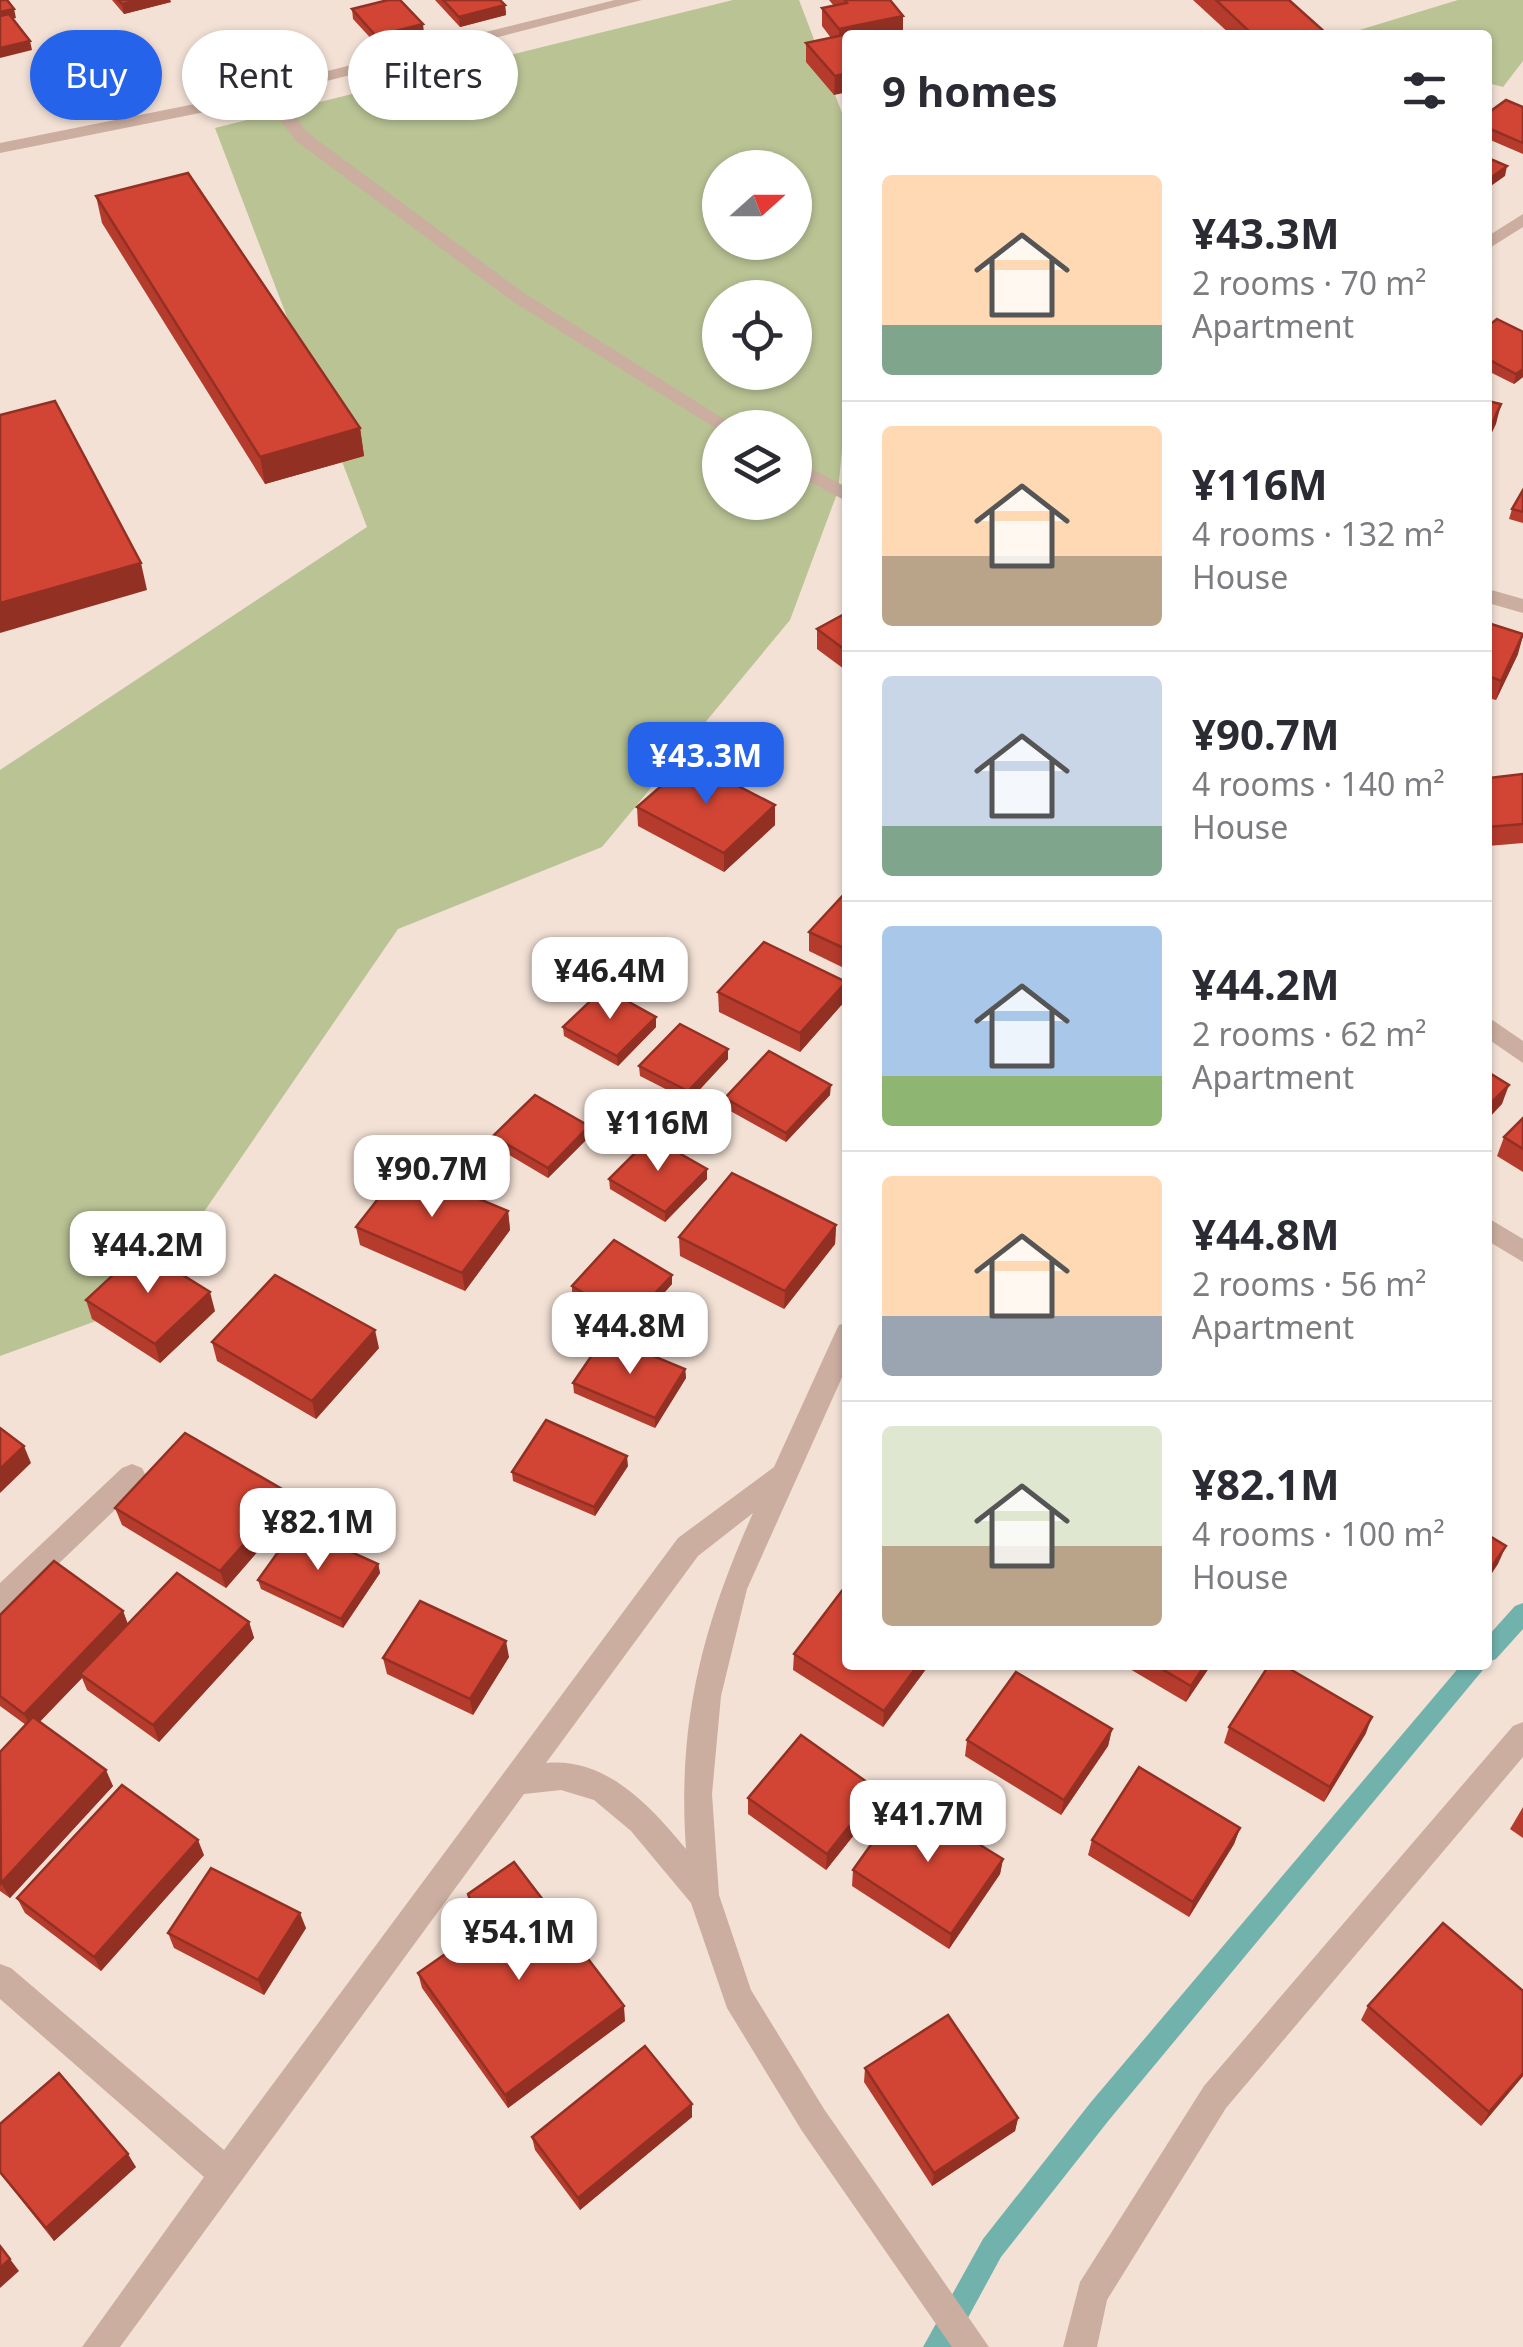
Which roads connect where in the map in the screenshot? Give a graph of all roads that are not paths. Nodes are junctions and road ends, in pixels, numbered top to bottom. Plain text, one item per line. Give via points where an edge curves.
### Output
1 (634, 0) edge
2 (328, 75) edge
3 (182, 112) edge
4 (288, 120) edge
5 (0, 148) edge
6 (1523, 219) edge
7 (1492, 241) edge
8 (702, 411) edge
9 (812, 476) edge
10 (842, 493) edge
11 (1492, 597) edge
12 (1523, 606) edge
13 (1492, 1029) edge
14 (1523, 1054) edge
15 (1492, 1231) edge
16 (1523, 1252) edge
17 (842, 1346) edge
18 (785, 1472) junction
19 (132, 1476) dead end
20 (0, 1601) edge
21 (1523, 1734) edge
22 (514, 1782) junction
23 (704, 1896) junction
24 (0, 1979) edge
25 (224, 2174) junction
26 (99, 2347) edge
27 (972, 2347) edge
28 (1080, 2347) edge

1 - 2 street
3 - 5 street
4 - 8 street via 302,137 518,297
6 - 7 street
9 - 10 street
11 - 12 street
13 - 14 street
15 - 16 street
17 - 18 street
18 - 22 street via 688,1547
18 - 23 street via 733,1589 706,1696 696,1794
19 - 20 street
21 - 28 street via 1215,2098 1092,2294
22 - 23 street via 560,1776 590,1782 626,1807
22 - 25 street
23 - 27 street via 738,1997 812,2120
24 - 25 street
25 - 26 street

